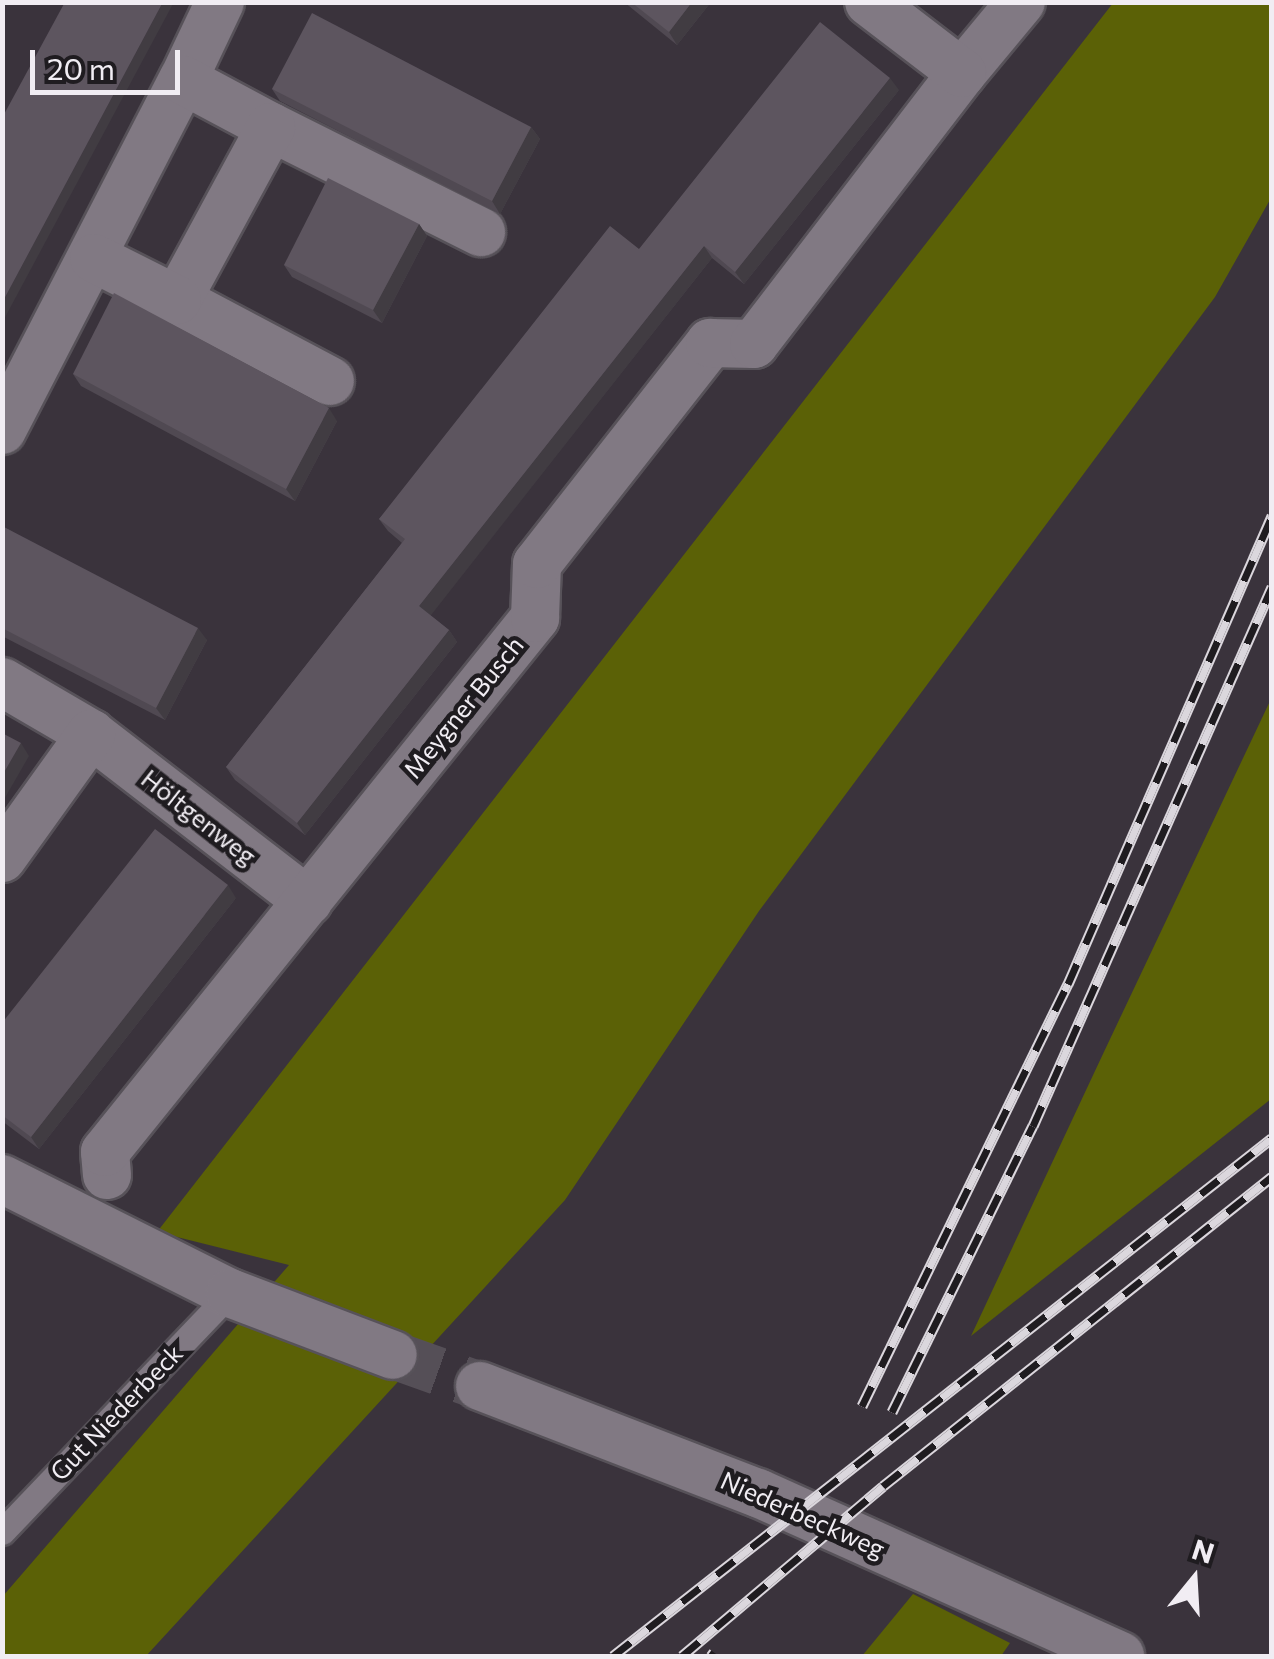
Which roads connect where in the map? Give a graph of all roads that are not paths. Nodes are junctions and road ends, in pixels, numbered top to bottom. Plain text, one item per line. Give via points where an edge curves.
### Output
1 (220, 2) edge
2 (868, 2) edge
3 (1020, 2) edge
4 (962, 73) junction
5 (183, 80) junction
6 (270, 128) junction
7 (481, 232) dead end
8 (94, 258) junction
9 (176, 300) junction
10 (330, 380) dead end
11 (2, 430) edge
12 (2, 682) edge
13 (91, 734) junction
14 (2, 858) edge
15 (308, 901) junction
16 (107, 1175) dead end
17 (2, 1179) edge
18 (230, 1293) junction
19 (393, 1355) tunnel mouth
20 (480, 1386) tunnel mouth
21 (2, 1532) edge
22 (1120, 1656) edge

1 - 5 street
2 - 4 street
3 - 4 street, Meygner Busch
4 - 15 street, Meygner Busch via 754,344 710,344 536,564 535,618
5 - 6 street
5 - 8 street
6 - 7 street
6 - 9 street
8 - 9 street
8 - 11 street
9 - 10 street
12 - 13 street, Höltgenweg
13 - 14 street
13 - 15 street, Höltgenweg
15 - 16 street, Meygner Busch via 105,1152
17 - 18 street
18 - 19 street
18 - 21 lane, Gut Niederbeck
20 - 22 street, Niederbeckweg via 758,1493

